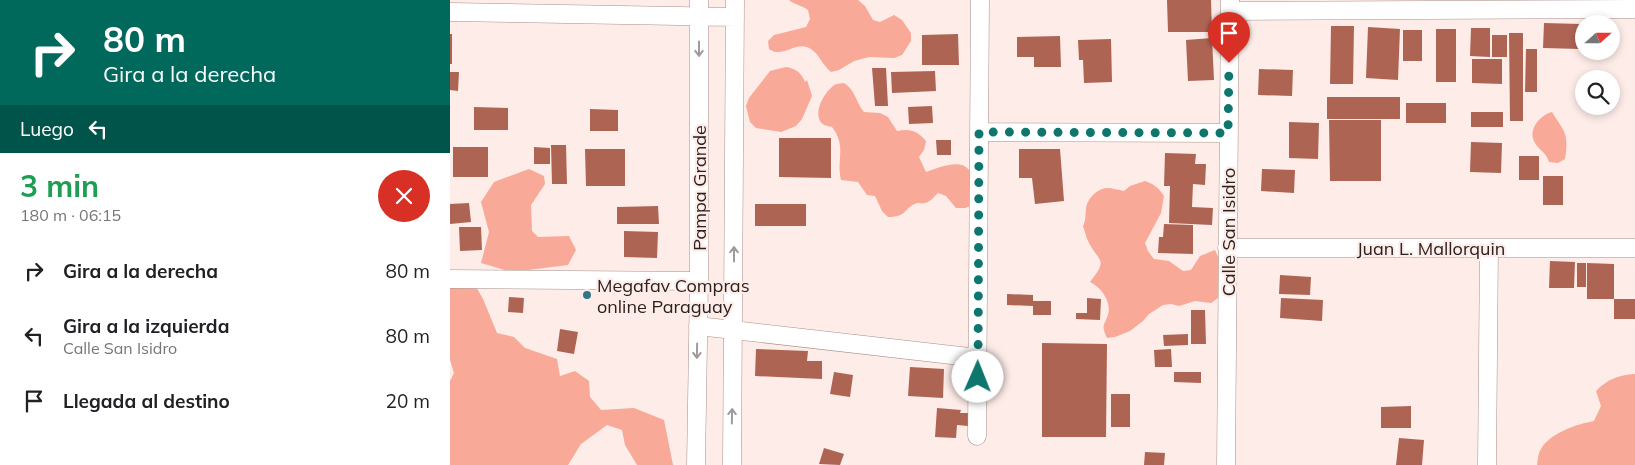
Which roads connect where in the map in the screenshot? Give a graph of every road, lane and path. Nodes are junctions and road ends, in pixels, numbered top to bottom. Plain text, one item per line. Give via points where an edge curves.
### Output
1 (980, 0) edge
2 (1230, 5) edge
3 (1483, 5) edge
4 (699, 8) edge
5 (735, 8) edge
6 (1635, 10) edge
7 (450, 12) edge
8 (979, 132) junction
9 (1228, 133) junction
10 (1228, 248) junction
11 (1489, 248) junction
12 (1635, 248) edge
13 (450, 279) edge
14 (699, 281) junction
15 (698, 326) junction
16 (733, 330) junction
17 (978, 358) junction
18 (977, 436) dead end
19 (696, 465) edge
20 (732, 465) edge
21 (1226, 465) edge
22 (1487, 465) edge

1 - 8 street
2 - 3 street
2 - 9 street, Calle San Isidro
3 - 6 street
4 - 5 street
4 - 7 street
4 -> 14 street, Pampa Grande
16 -> 5 street, Pampa Grande
8 - 9 street
8 - 17 street
9 - 10 street, Calle San Isidro
10 - 11 street, Juan L. Mallorquin
10 - 21 street, Calle San Isidro
11 - 12 street, Juan L. Mallorquin
11 - 22 street
13 - 14 street
14 - 15 street, Pampa Grande
15 - 16 street
15 -> 19 street, Pampa Grande
16 - 17 street
20 -> 16 street, Pampa Grande
17 - 18 street

